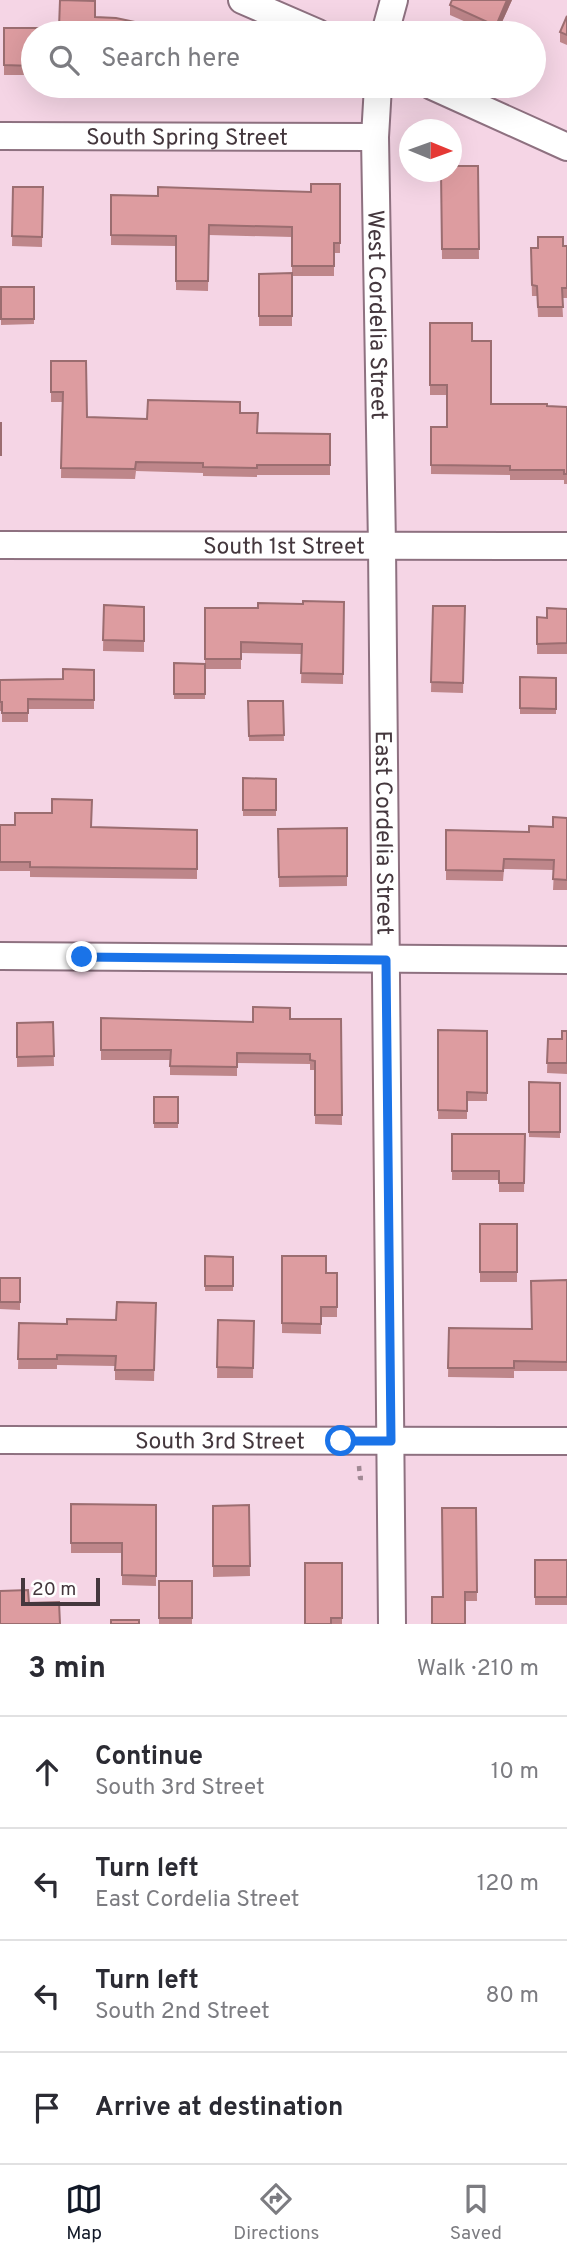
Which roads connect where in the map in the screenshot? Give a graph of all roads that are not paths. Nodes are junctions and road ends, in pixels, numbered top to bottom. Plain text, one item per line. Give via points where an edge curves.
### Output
1 (242, 0) edge
2 (394, 0) edge
3 (290, 21) edge
4 (388, 21) edge
5 (377, 98) edge
6 (459, 98) edge
7 (0, 136) edge
8 (375, 137) junction
9 (567, 147) edge
10 (0, 545) edge
11 (382, 546) junction
12 (567, 546) edge
13 (0, 956) edge
14 (386, 960) junction
15 (567, 960) edge
16 (0, 1440) edge
17 (391, 1441) junction
18 (567, 1441) edge
19 (392, 1624) edge

1 - 3 street
2 - 4 street
5 - 8 street, West Cordelia Street
6 - 9 street
7 - 8 street, South Spring Street
8 - 11 street, West Cordelia Street
10 - 11 street, South 1st Street
11 - 12 street, South 1st Street
11 - 14 street, East Cordelia Street
13 - 14 street
14 - 15 street
14 - 17 street, East Cordelia Street
16 - 17 street, South 3rd Street
17 - 18 street, South 3rd Street
17 - 19 street, East Cordelia Street

